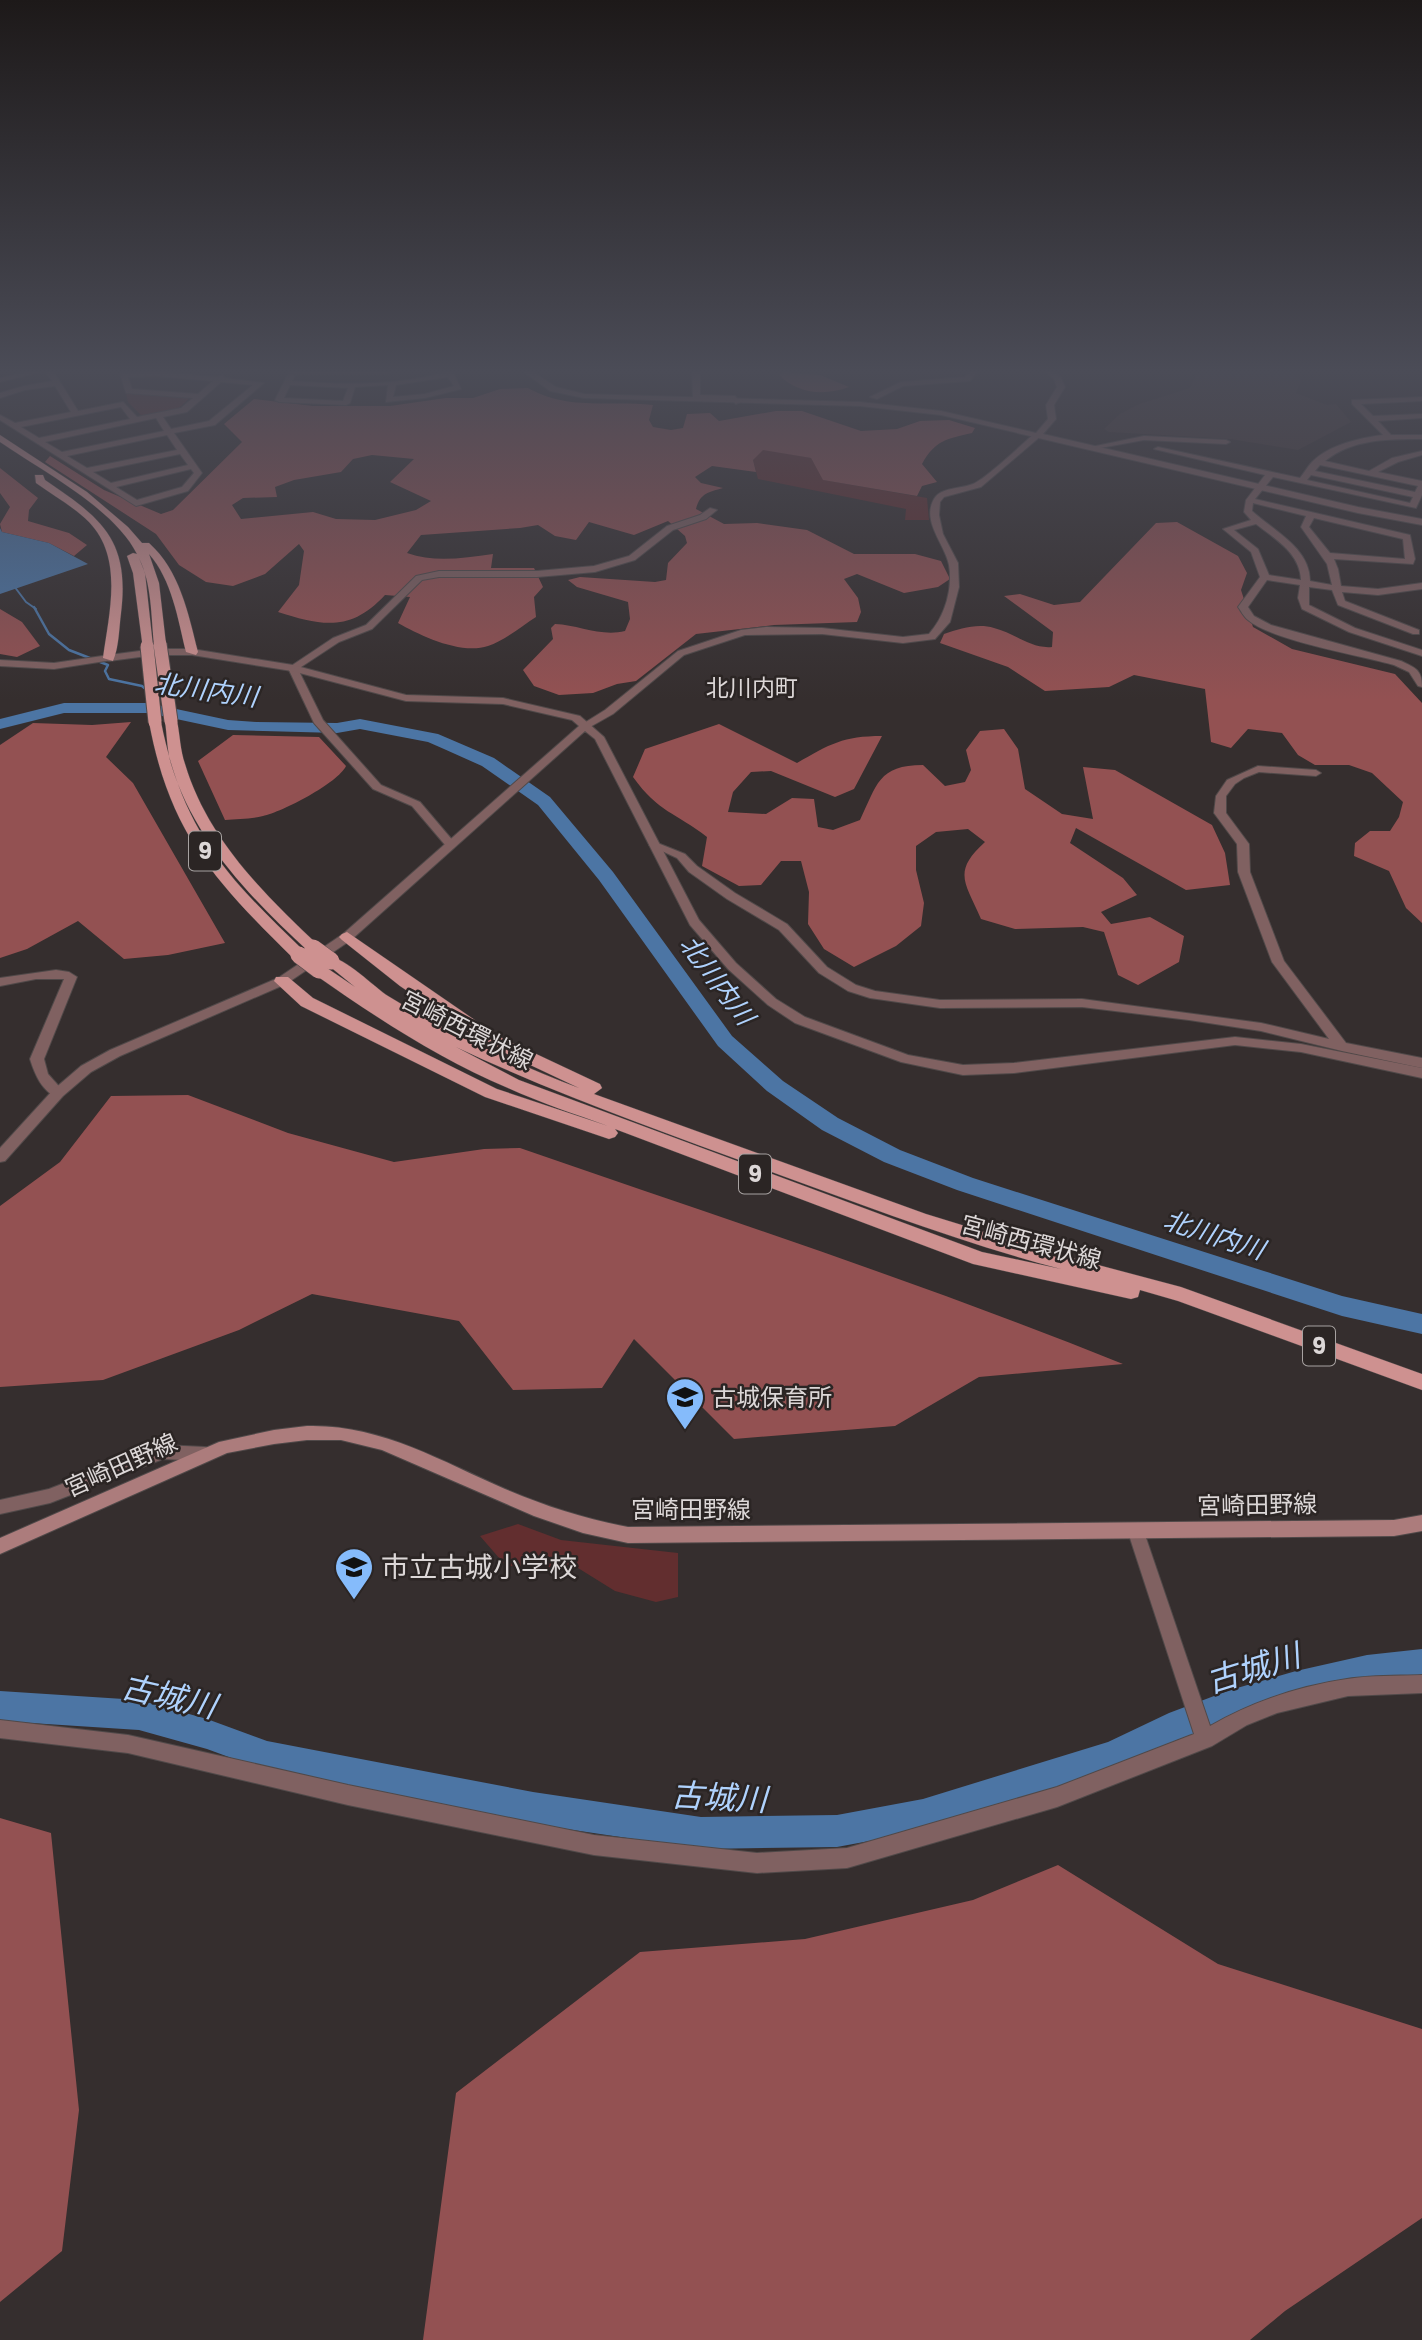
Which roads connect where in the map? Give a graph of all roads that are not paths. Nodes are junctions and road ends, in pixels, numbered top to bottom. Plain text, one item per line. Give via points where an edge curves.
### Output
1 (40, 481) edge
2 (45, 481) edge
3 (62, 481) edge
4 (102, 481) edge
5 (130, 481) edge
6 (191, 481) edge
7 (983, 481) edge
8 (1236, 481) edge
9 (1264, 481) edge
10 (1298, 481) edge
11 (1352, 481) edge
12 (1404, 481) edge
13 (1301, 482) joint
14 (1422, 485) edge
15 (110, 486) junction
16 (1260, 487) junction
17 (1417, 495) junction
18 (1250, 500) junction
19 (713, 510) dead end
20 (1310, 516) junction
21 (1256, 521) junction
22 (1422, 522) edge
23 (138, 543) junction
24 (1328, 556) junction
25 (1265, 577) junction
26 (1304, 583) junction
27 (1422, 586) edge
28 (1337, 589) junction
29 (1419, 629) edge
30 (154, 645) junction
31 (1401, 646) junction
32 (192, 652) junction
33 (1422, 653) edge
34 (109, 658) junction
35 (1385, 659) junction
36 (0, 663) edge
37 (293, 668) junction
38 (1422, 684) edge
39 (586, 725) junction
40 (1316, 773) dead end
41 (450, 844) junction
42 (655, 845) junction
43 (347, 937) junction
44 (306, 952) junction
45 (325, 966) junction
46 (282, 981) junction
47 (0, 982) edge
48 (1342, 1047) junction
49 (1422, 1063) edge
50 (1422, 1073) edge
51 (58, 1093) junction
52 (617, 1109) junction
53 (664, 1142) junction
54 (0, 1157) edge
55 (1217, 1309) junction
56 (1422, 1382) edge
57 (205, 1454) junction
58 (0, 1507) edge
59 (1422, 1524) edge
60 (1136, 1532) junction
61 (0, 1546) edge
62 (1422, 1684) edge
63 (0, 1729) edge
64 (1205, 1739) junction

1 - 34 main road via 94,520 111,544 118,589
2 - 30 main road, 宮崎西環状線 / 9 via 92,512 125,543 139,573
3 - 23 main road, 宮崎西環状線 / 9 via 124,527
4 - 15 street
5 - 15 street
6 - 15 street via 185,489 136,503
7 - 39 street via 941,495 936,502 939,534 953,564 954,587 945,622 932,637 903,640 822,631 744,632 681,653 609,712
8 - 16 street
9 - 16 street
10 - 13 street
11 - 17 street
12 - 14 street
13 - 17 street via 1413,506
14 - 17 street
16 - 18 street
16 - 22 street
18 - 20 street
18 - 21 street via 1248,512
19 - 37 street via 670,528 632,558 594,569 419,578 369,627 336,640
20 - 24 street via 1305,527
20 - 24 street via 1407,537 1410,559
21 - 25 street via 1227,528 1255,551
21 - 26 street via 1281,538 1296,556 1305,573
23 - 30 main road, 宮崎西環状線 / 9 via 153,581
23 - 32 main road via 146,545 164,568
24 - 28 street
25 - 26 street
25 - 35 street via 1243,607 1246,615 1302,638
26 - 28 street
26 - 31 street via 1303,604 1310,611
27 - 28 street via 1378,592
28 - 29 street via 1345,605
29 - 31 street
30 - 44 main road, 宮崎西環状線 / 9, bridge via 178,763 191,797 243,878
30 - 44 main road, 宮崎西環状線 / 9, bridge via 155,722 176,800 195,838 230,886
31 - 33 street
31 - 35 street
32 - 34 street
32 - 37 street
34 - 36 street via 48,668
35 - 38 street via 1413,670
37 - 39 street via 406,698 516,703 576,718
37 - 41 street via 318,721 377,788 416,804
39 - 41 street
39 - 42 street via 611,756
40 - 48 street via 1258,769 1240,776 1221,796 1220,813 1243,844 1244,872 1278,962
41 - 43 street
42 - 48 street via 681,856 715,885 783,927 823,970 874,995 940,1004 1082,1003 1261,1027
42 - 50 street via 694,922 732,967 772,1002 800,1020 906,1059 963,1070 1014,1068 1235,1041 1301,1048
43 - 46 street
43 - 52 main road via 492,1040 607,1095
44 - 45 main road, 宮崎西環状線 / 9, bridge
45 - 52 main road, 宮崎西環状線 / 9 via 446,1036
45 - 53 main road, 宮崎西環状線 / 9 via 371,1007 461,1058 513,1084
46 - 51 street via 115,1052
46 - 53 main road via 307,1002 491,1093 619,1136
47 - 51 street via 50,974 71,976 37,1059 42,1076
48 - 49 street
51 - 54 street
52 - 55 main road, 宮崎西環状線 / 9 via 921,1219 1181,1294
53 - 55 main road, 宮崎西環状線 / 9 via 980,1259
55 - 56 main road, 宮崎西環状線 / 9
57 - 58 street via 163,1452 50,1496
57 - 60 main road, 宮崎田野線 via 261,1439 319,1432 357,1436 402,1450 548,1516 628,1535
57 - 61 main road, 宮崎田野線
59 - 60 main road, 宮崎田野線
60 - 64 street
62 - 64 street via 1348,1687 1277,1704
63 - 64 street via 128,1744 594,1845 757,1863 847,1858 1057,1797

